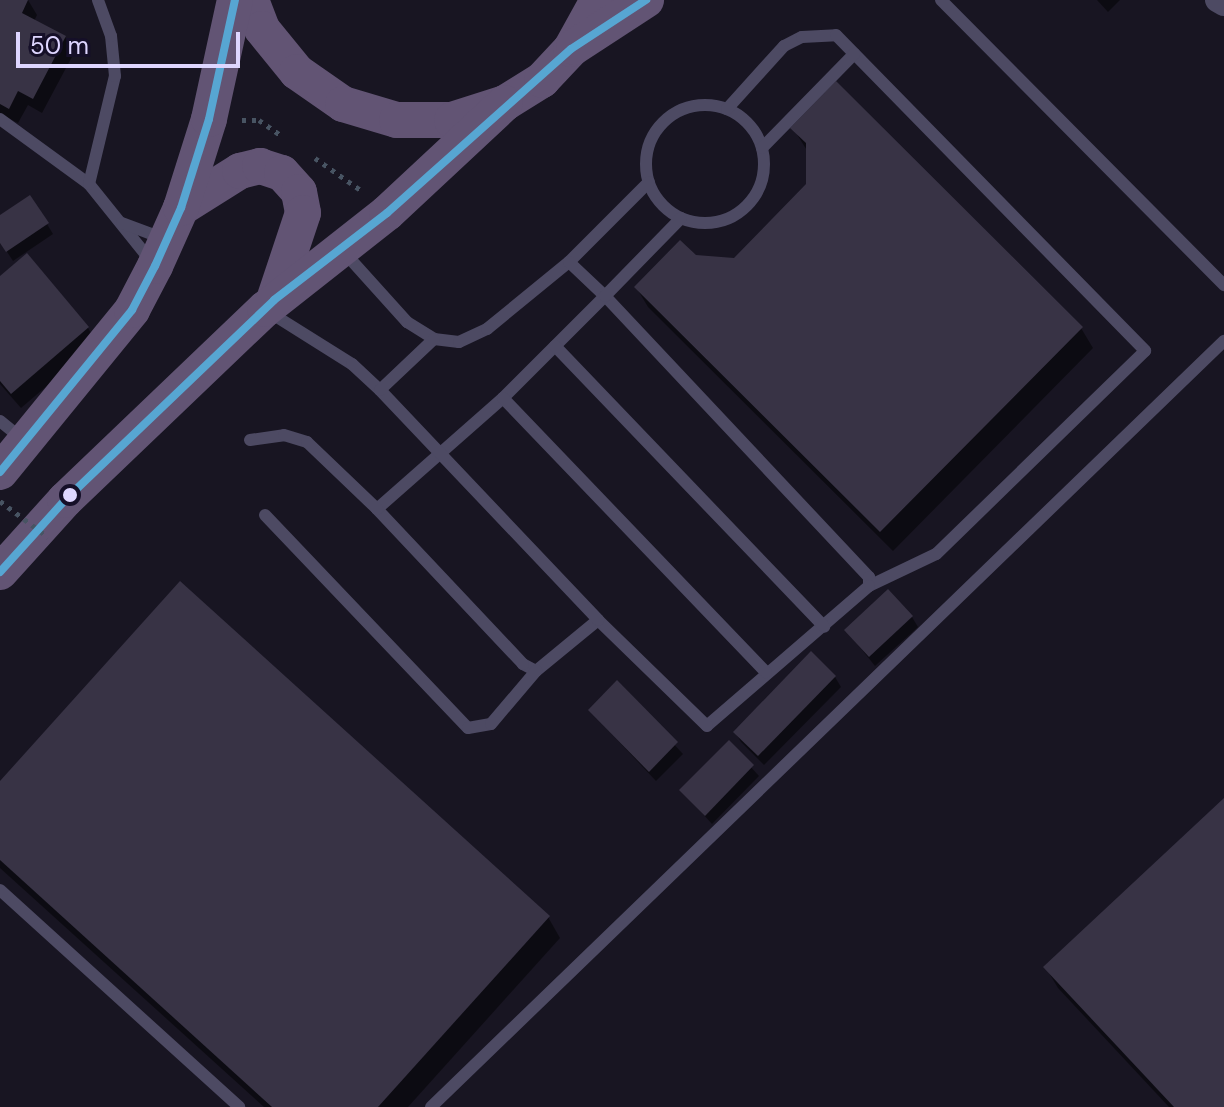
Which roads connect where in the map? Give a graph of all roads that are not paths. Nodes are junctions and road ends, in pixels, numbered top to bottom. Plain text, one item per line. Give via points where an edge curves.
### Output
1 (98, 0) edge
2 (235, 0) edge
3 (251, 0) edge
4 (598, 0) edge
5 (646, 0) edge
6 (941, 0) edge
7 (1217, 0) edge
8 (1224, 4) edge
9 (571, 49) junction
10 (854, 54) junction
11 (505, 103) junction
12 (727, 109) junction
13 (0, 119) edge
14 (762, 148) junction
15 (649, 182) junction
16 (89, 184) junction
17 (681, 218) junction
18 (119, 222) junction
19 (168, 238) junction
20 (341, 249) junction
21 (569, 262) junction
22 (1224, 285) edge
23 (605, 296) junction
24 (269, 304) junction
25 (434, 339) junction
26 (1224, 341) edge
27 (555, 346) junction
28 (380, 390) junction
29 (503, 398) junction
30 (12, 431) edge
31 (250, 440) dead end
32 (437, 454) junction
33 (0, 472) edge
34 (377, 509) junction
35 (265, 515) dead end
36 (0, 572) edge
37 (869, 586) junction
38 (598, 620) junction
39 (824, 627) junction
40 (536, 671) junction
41 (766, 672) junction
42 (0, 890) edge
43 (239, 1107) edge
44 (431, 1107) edge

1 - 16 lane via 111,36 115,76
2 - 19 main road via 209,119
3 - 11 main road via 262,29 297,72 343,104 397,120 452,120
4 - 9 main road
5 - 9 main road
6 - 22 lane
7 - 8 street
9 - 11 main road via 542,80
10 - 12 lane via 836,35 802,37 784,46
10 - 14 lane
10 - 37 lane via 1145,351 936,554
11 - 20 main road
12 - 14 lane via 749,125
12 - 15 lane via 694,105 665,120 648,149
13 - 16 lane
14 - 17 lane via 762,178 749,204 710,223
15 - 17 lane via 667,209
15 - 21 lane
16 - 18 lane
17 - 23 lane
18 - 19 lane
18 - 19 lane
19 - 24 main road via 240,171 260,166 282,173 299,192 303,213
19 - 30 main road via 132,310
20 - 24 main road
20 - 25 lane via 407,322
21 - 23 lane
21 - 25 lane via 487,329 459,342
23 - 27 lane
23 - 37 lane via 864,569
24 - 28 lane
24 - 36 main road via 65,500
25 - 28 lane
26 - 44 lane
27 - 29 lane
27 - 39 lane
28 - 32 lane
29 - 32 lane
29 - 41 lane
30 - 33 main road
31 - 34 lane via 284,435 307,442
32 - 34 lane
32 - 38 lane
34 - 40 lane via 523,664
35 - 40 lane via 468,728 491,724
37 - 39 lane
38 - 40 lane
38 - 41 lane via 707,726
39 - 41 lane
42 - 43 lane

